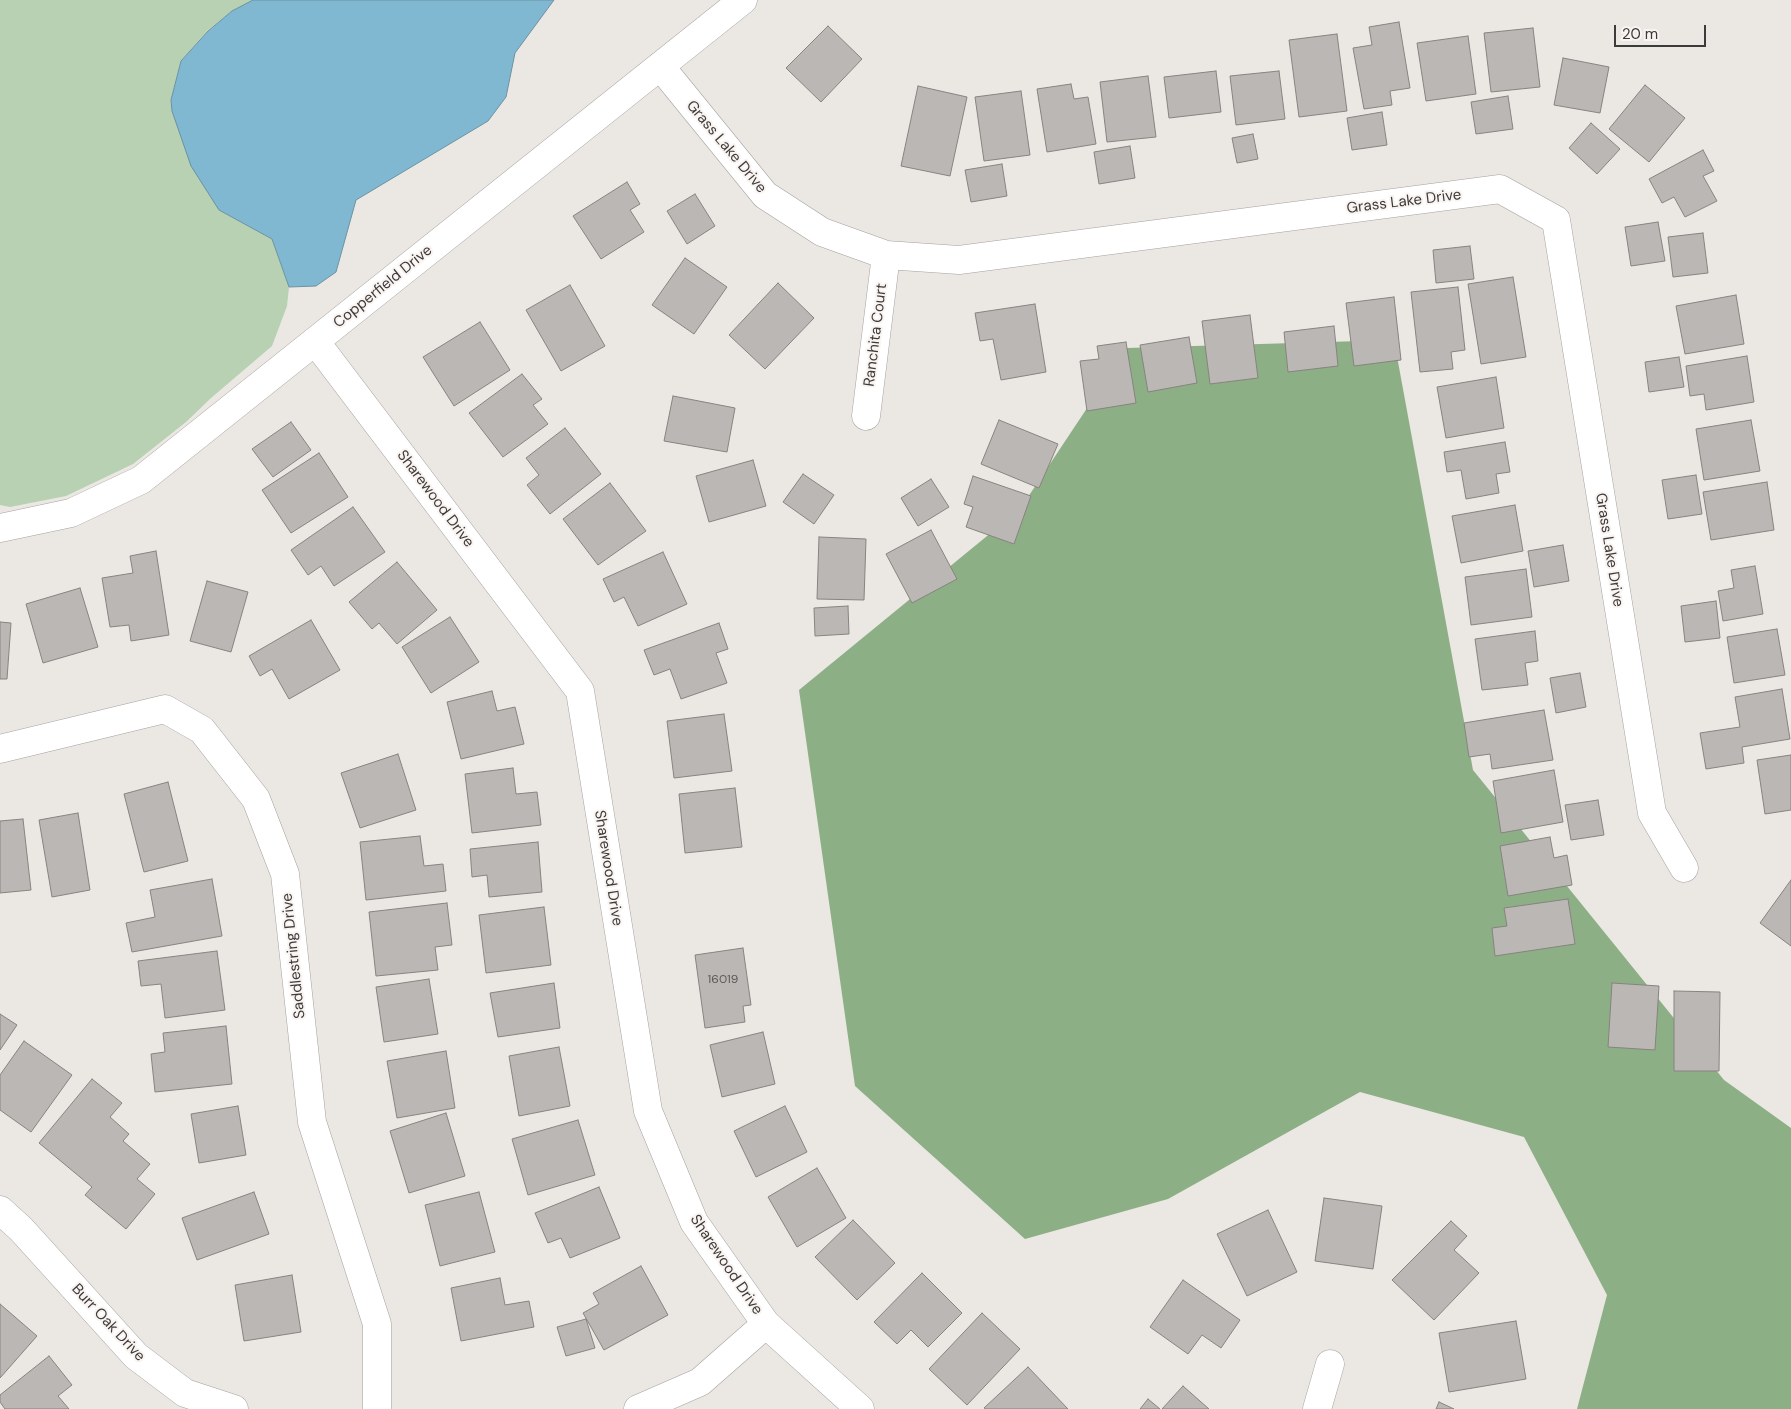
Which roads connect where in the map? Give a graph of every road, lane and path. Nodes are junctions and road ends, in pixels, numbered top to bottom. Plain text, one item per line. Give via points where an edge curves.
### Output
1 (743, 0) edge
2 (660, 66) junction
3 (886, 255) junction
4 (315, 341) junction
5 (866, 416) dead end
6 (0, 528) edge
7 (0, 750) edge
8 (1684, 868) dead end
9 (0, 1210) edge
10 (766, 1324) junction
11 (1330, 1364) dead end
12 (234, 1409) edge
13 (377, 1409) edge
14 (638, 1409) edge
15 (860, 1409) edge
16 (1316, 1409) edge

1 - 2 street, Copperfield Drive
2 - 3 street, Grass Lake Drive via 765,195 822,232
2 - 4 street, Copperfield Drive
3 - 5 street, Ranchita Court
3 - 8 street, Grass Lake Drive via 959,260 1500,189 1556,220 1652,813
4 - 6 street, Copperfield Drive via 141,480 71,513
4 - 10 street, Sharewood Drive via 580,691 648,1111 694,1222
7 - 13 street, Saddlestring Drive via 165,710 202,730 256,799 285,874 312,1122 377,1324
9 - 12 street, Burr Oak Drive via 22,1229 136,1356 185,1393
10 - 14 street via 700,1382
10 - 15 street, Sharewood Drive
11 - 16 street

